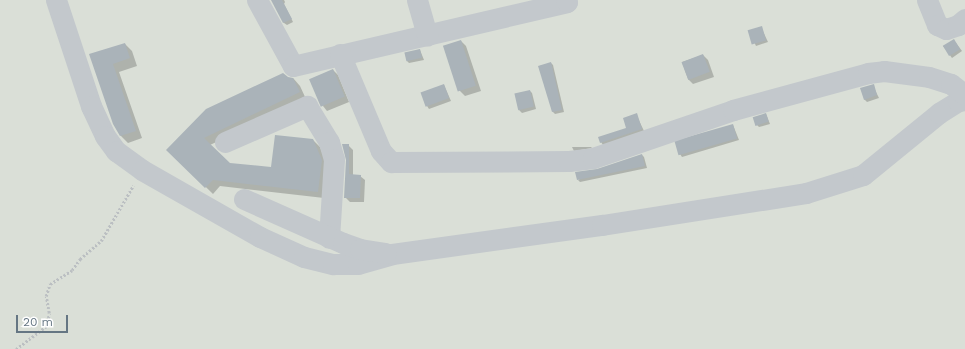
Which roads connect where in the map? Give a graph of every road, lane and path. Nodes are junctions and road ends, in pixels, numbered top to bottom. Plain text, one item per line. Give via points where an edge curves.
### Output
1 (56, 0) edge
2 (257, 0) edge
3 (417, 0) edge
4 (566, 0) edge
5 (927, 0) edge
6 (965, 19) edge
7 (427, 36) junction
8 (340, 54) junction
9 (965, 95) edge
10 (965, 100) edge
11 (225, 142) dead end
12 (142, 170) junction
13 (244, 199) dead end
14 (329, 238) junction
15 (392, 254) junction
16 (16, 349) edge

1 - 12 lane via 91,106 105,136 116,151
2 - 8 lane via 293,66
3 - 7 lane
4 - 7 lane via 567,2
5 - 6 lane via 937,25 946,29 958,25
7 - 8 lane
8 - 9 lane via 381,151 391,162 569,161 593,158 733,110 868,73 884,71 929,77 951,84
10 - 15 lane via 958,101 939,113 863,175 806,193
11 - 14 lane via 307,106 329,142 334,159
12 - 15 lane via 260,236 304,257 333,264 358,264
12 - 16 path via 101,241 80,259 72,270 50,284 46,296 49,313 47,326
13 - 14 lane
14 - 15 lane via 360,249

